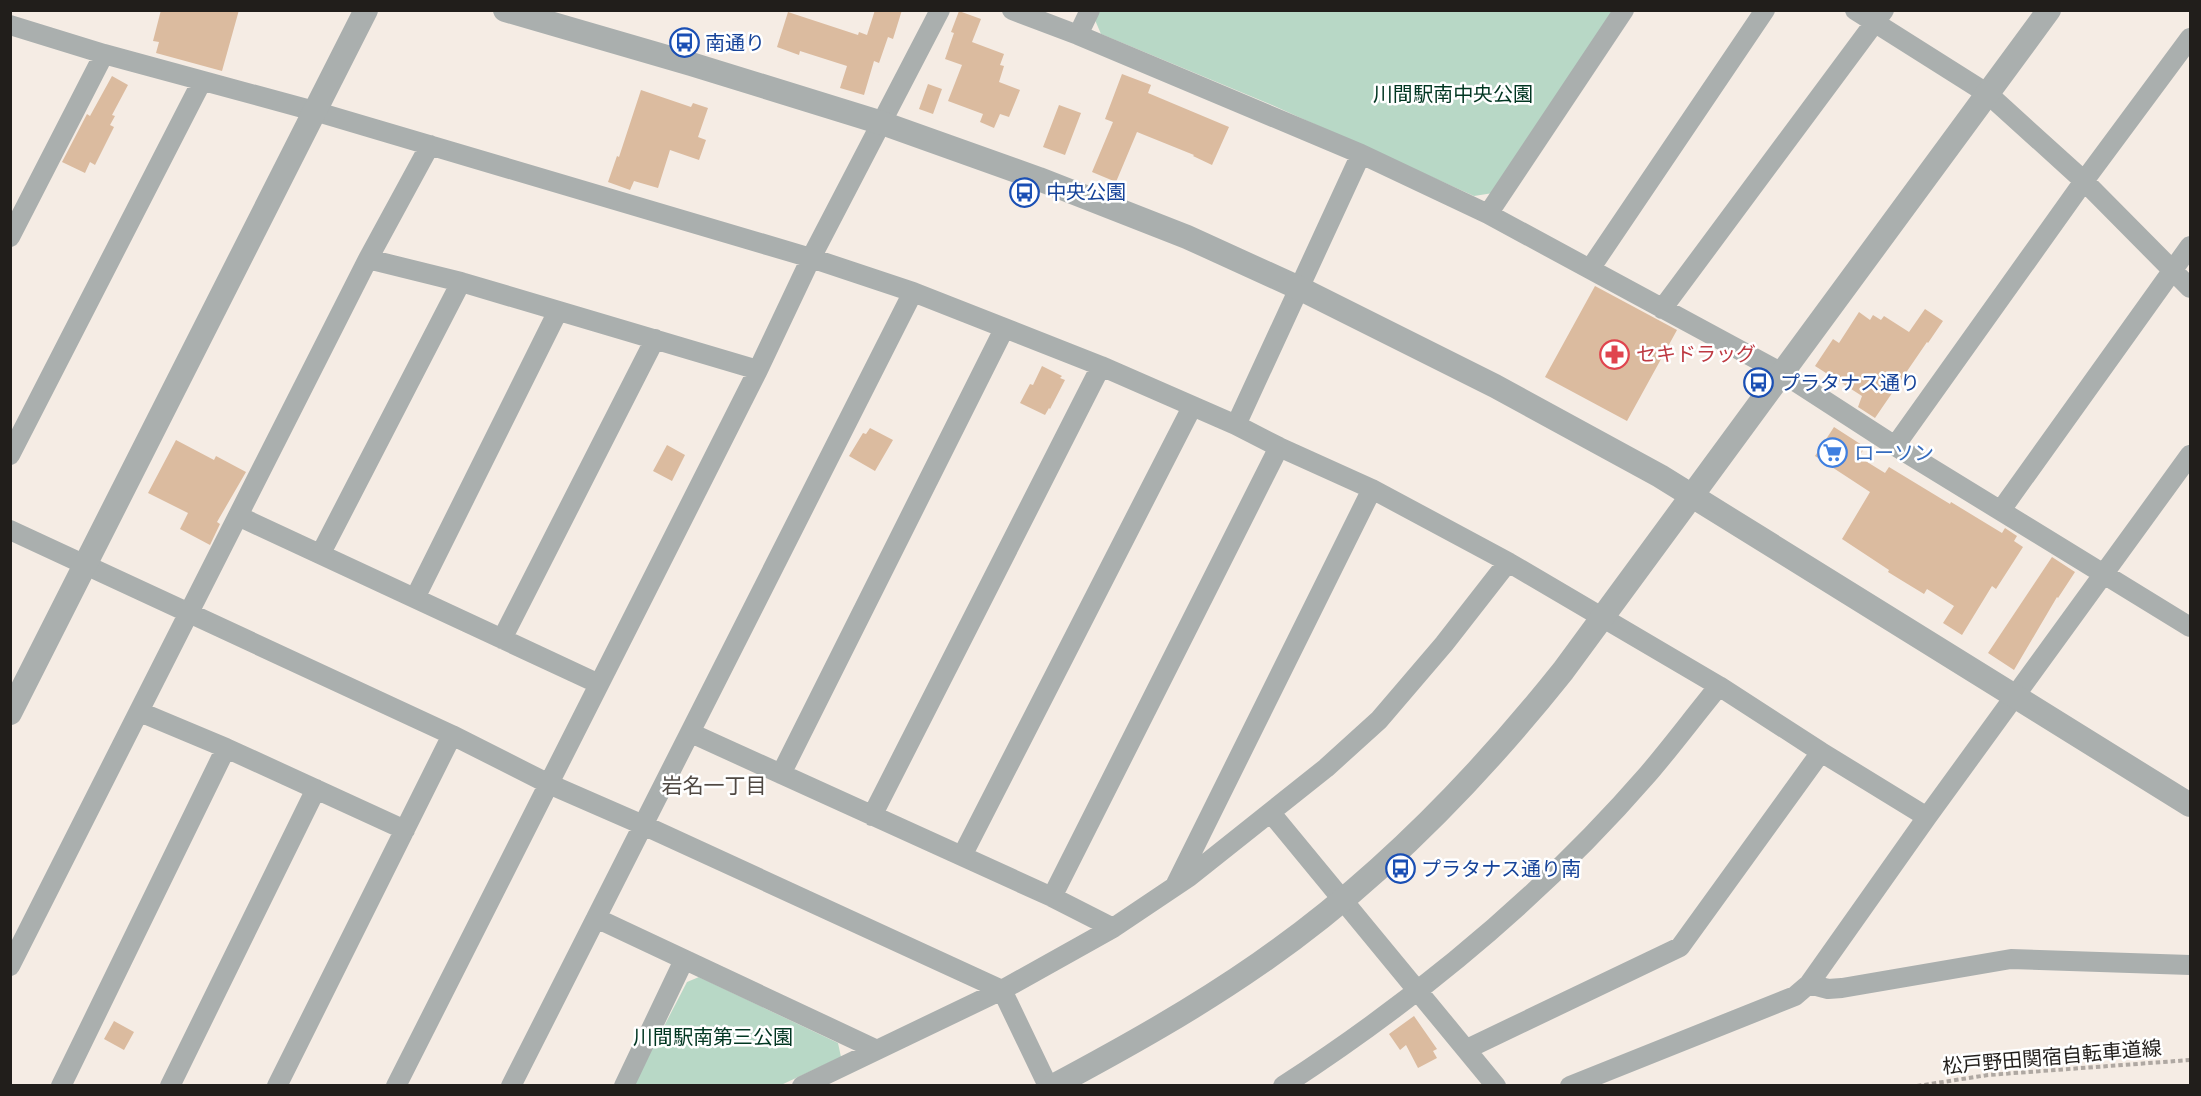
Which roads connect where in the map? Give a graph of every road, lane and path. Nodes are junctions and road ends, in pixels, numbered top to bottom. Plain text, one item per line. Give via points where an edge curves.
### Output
1 (366, 10) edge
2 (505, 10) edge
3 (940, 10) edge
4 (1012, 10) edge
5 (1090, 10) edge
6 (1624, 10) edge
7 (1765, 10) edge
8 (1855, 10) edge
9 (2049, 10) edge
10 (534, 15) edge
11 (1880, 17) edge
12 (10, 25) edge
13 (1078, 35) junction
14 (2190, 38) edge
15 (104, 54) junction
16 (202, 81) junction
17 (1988, 94) junction
18 (314, 111) junction
19 (882, 123) junction
20 (430, 145) junction
21 (1362, 154) junction
22 (2084, 182) junction
23 (1488, 214) junction
24 (10, 237) edge
25 (2190, 246) edge
26 (811, 258) junction
27 (368, 259) junction
28 (1590, 269) junction
29 (2172, 271) junction
30 (461, 282) junction
31 (1299, 288) junction
32 (2190, 288) edge
33 (914, 292) junction
34 (1662, 309) junction
35 (558, 310) junction
36 (1004, 329) junction
37 (655, 339) junction
38 (1101, 366) junction
39 (758, 370) junction
40 (1782, 373) junction
41 (1191, 407) junction
42 (18, 423) edge
43 (1236, 425) junction
44 (1895, 446) junction
45 (1279, 447) junction
46 (10, 455) edge
47 (2190, 455) edge
48 (1372, 489) junction
49 (1694, 495) junction
50 (2001, 510) junction
51 (238, 516) junction
52 (10, 530) edge
53 (321, 554) junction
54 (1508, 562) junction
55 (86, 566) junction
56 (2104, 574) junction
57 (415, 598) junction
58 (189, 614) junction
59 (1603, 616) junction
60 (2190, 627) edge
61 (502, 639) junction
62 (599, 684) junction
63 (1719, 686) junction
64 (2016, 696) junction
65 (140, 712) junction
66 (10, 713) edge
67 (691, 733) junction
68 (452, 735) junction
69 (226, 748) junction
70 (1821, 752) junction
71 (781, 774) junction
72 (549, 784) junction
73 (316, 789) junction
74 (2190, 805) edge
75 (1271, 813) junction
76 (872, 816) junction
77 (1927, 817) junction
78 (643, 825) junction
79 (405, 830) junction
80 (962, 856) junction
81 (1174, 886) junction
82 (1052, 897) junction
83 (1342, 900) junction
84 (596, 918) junction
85 (1113, 928) junction
86 (684, 960) junction
87 (2190, 965) edge
88 (10, 966) edge
89 (1809, 984) junction
90 (1002, 990) junction
91 (1417, 991) junction
92 (875, 1049) junction
93 (1467, 1049) junction
94 (2190, 1060) edge
95 (60, 1086) edge
96 (170, 1086) edge
97 (277, 1086) edge
98 (396, 1086) edge
99 (511, 1086) edge
100 (624, 1086) edge
101 (802, 1086) edge
102 (1048, 1086) edge
103 (1053, 1086) edge
104 (1283, 1086) edge
105 (1496, 1086) edge
106 (1570, 1086) edge
107 (1917, 1086) edge

1 - 18 street
2 - 10 street
3 - 19 street
4 - 13 street
5 - 13 street
6 - 23 street
7 - 28 street
8 - 11 street
9 - 17 street
10 - 19 street
11 - 17 street
11 - 34 street
12 - 15 street
13 - 21 street
14 - 22 street
15 - 16 street
15 - 24 street
16 - 18 street
16 - 42 street
17 - 22 street
17 - 40 street
18 - 20 street
18 - 55 street
19 - 26 street
19 - 31 street via 1071,191
20 - 26 street
20 - 27 street
21 - 23 street
21 - 31 street
22 - 29 street
22 - 44 street
23 - 28 street
25 - 29 street
26 - 33 street
26 - 39 street
27 - 30 street
27 - 51 street
28 - 34 street
29 - 32 street
29 - 50 street
30 - 35 street
30 - 53 street
31 - 43 street
31 - 49 street via 1495,386
33 - 36 street
33 - 67 street
34 - 40 street
35 - 37 street
35 - 57 street
36 - 38 street
36 - 71 street
37 - 39 street
37 - 61 street
38 - 41 street
38 - 76 street
39 - 62 street
40 - 44 street
40 - 49 street
41 - 43 street
41 - 80 street
42 - 46 street
43 - 45 street
44 - 50 street
45 - 48 street
45 - 82 street
47 - 56 street
48 - 54 street
48 - 81 street
49 - 59 street
49 - 64 street
50 - 56 street
51 - 53 street
51 - 58 street
52 - 55 street
53 - 57 street
54 - 59 street
54 - 75 street via 1379,720
55 - 58 street
55 - 66 street
56 - 60 street
56 - 64 street
57 - 61 street
58 - 65 street
58 - 68 street
59 - 63 street
59 - 83 street via 1550,688 1485,763
61 - 62 street
62 - 72 street
63 - 70 street
63 - 91 street via 1648,774 1572,855 1499,924
64 - 74 street
64 - 77 street
65 - 69 street
65 - 88 street
67 - 71 street
67 - 78 street
68 - 72 street
68 - 79 street
69 - 73 street
69 - 95 street
70 - 77 street
70 - 93 street via 1680,947
71 - 76 street
72 - 78 street
72 - 98 street
73 - 79 street
73 - 96 street
75 - 81 street
75 - 83 street
76 - 80 street
77 - 89 street
78 - 84 street
78 - 90 street
79 - 97 street
80 - 82 street
81 - 85 street
82 - 85 street
83 - 91 street
83 - 103 street via 1206,998
84 - 86 street
84 - 99 street
85 - 90 street
86 - 92 street
86 - 100 street
87 - 89 street via 2011,959 1842,988
89 - 106 street via 1795,996
90 - 92 street
90 - 102 street
91 - 93 street
91 - 104 street
92 - 101 street
93 - 105 street
94 - 107 path, 松戸野田関宿自転車道線 via 1988,1075

